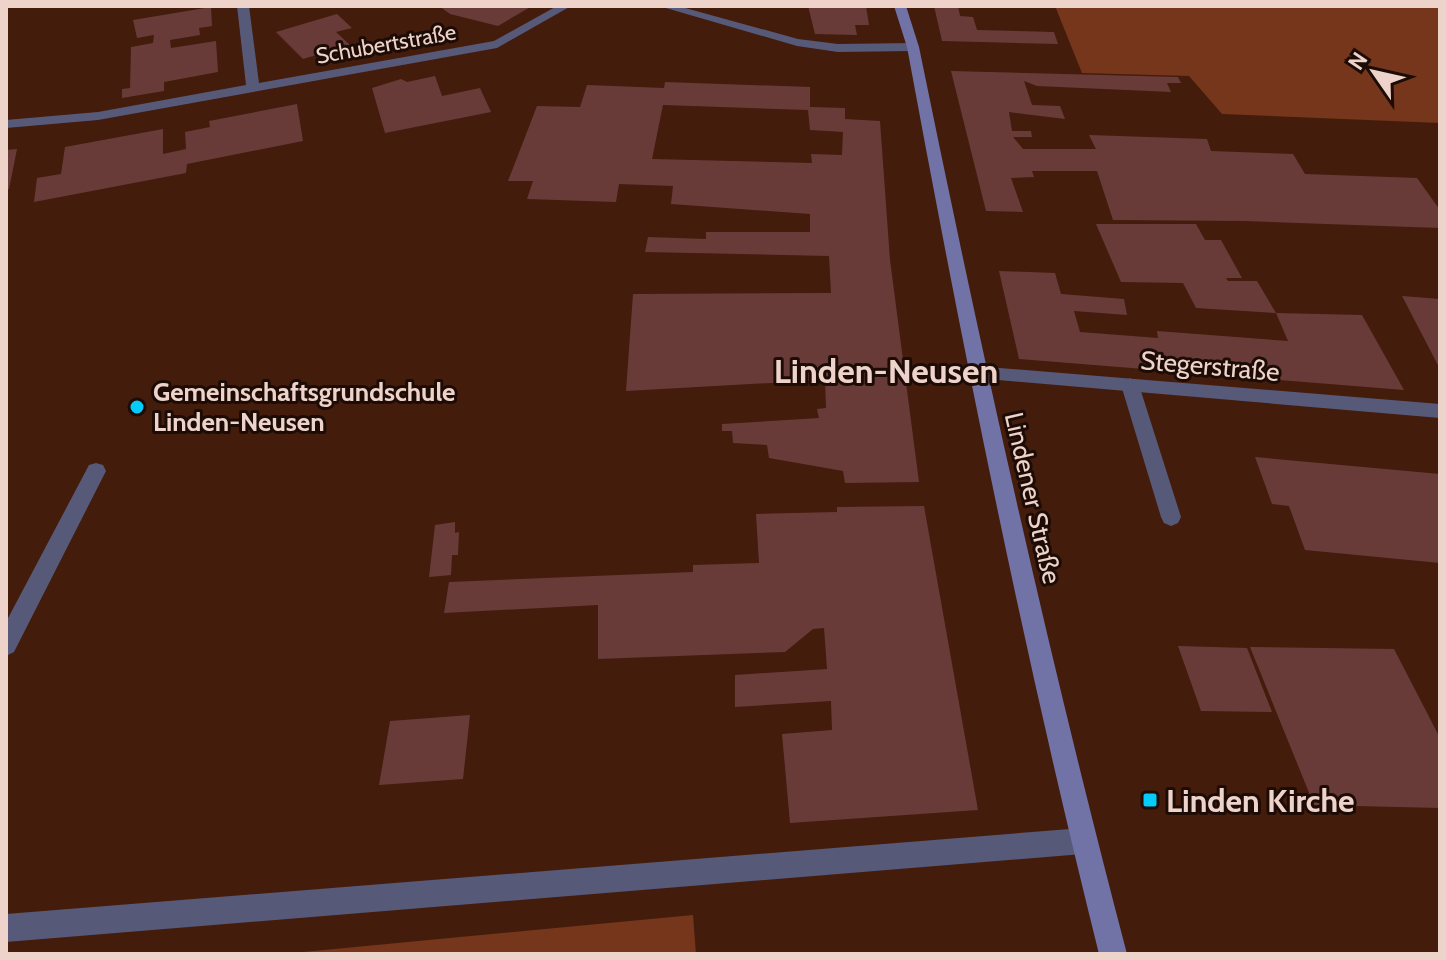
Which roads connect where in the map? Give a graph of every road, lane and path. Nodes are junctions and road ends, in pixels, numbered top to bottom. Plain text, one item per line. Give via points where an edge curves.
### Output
1 (243, 6) edge
2 (565, 6) edge
3 (665, 6) edge
4 (900, 6) edge
5 (913, 47) junction
6 (253, 89) junction
7 (6, 124) edge
8 (975, 372) junction
9 (1130, 385) junction
10 (1440, 411) edge
11 (96, 471) dead end
12 (1171, 517) dead end
13 (6, 645) edge
14 (1083, 841) junction
15 (6, 928) edge
16 (1113, 954) edge

1 - 6 street
2 - 6 street, Schubertstraße via 497,44
3 - 5 street via 797,42 838,48
4 - 5 main road, Lindener Straße
5 - 8 main road, Lindener Straße
6 - 7 street, Schubertstraße via 98,116
8 - 9 street, Stegerstraße
8 - 14 main road, Lindener Straße
9 - 10 street, Stegerstraße
9 - 12 street
11 - 13 street
14 - 15 street
14 - 16 main road, Lindener Straße

